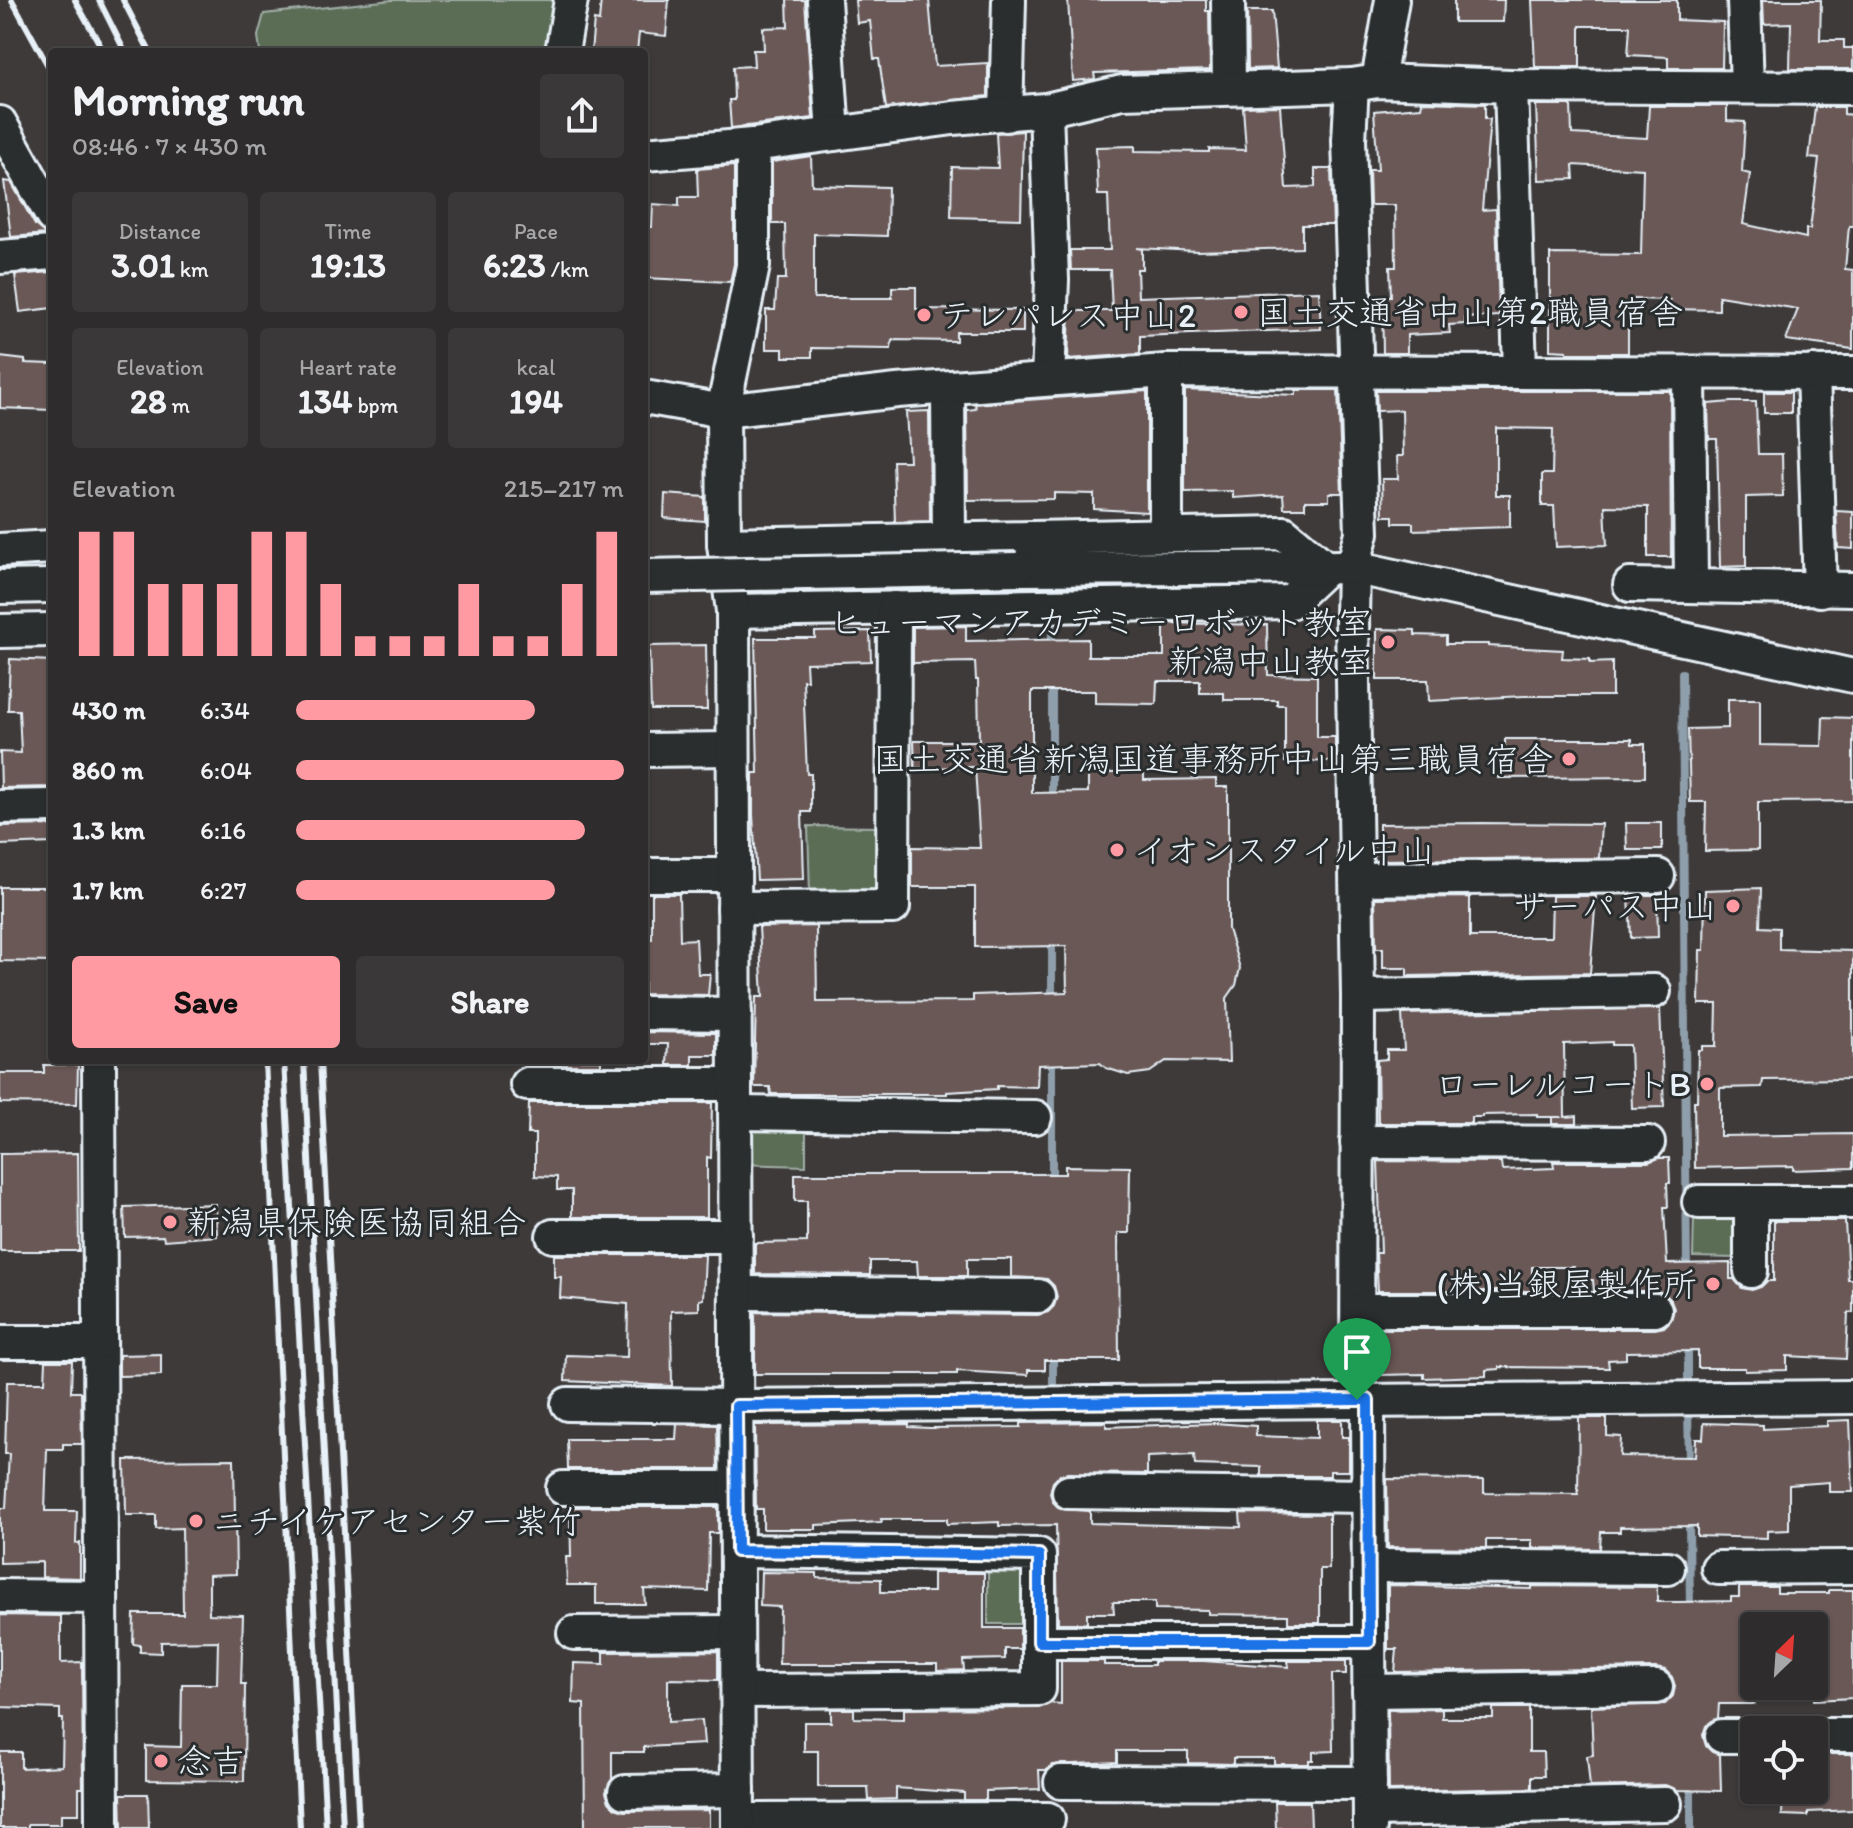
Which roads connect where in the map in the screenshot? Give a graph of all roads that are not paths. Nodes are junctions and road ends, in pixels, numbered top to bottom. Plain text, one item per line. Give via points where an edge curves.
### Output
1 (571, 0) edge
2 (824, 0) edge
3 (1009, 0) edge
4 (1228, 0) edge
5 (1392, 0) edge
6 (1744, 0) edge
7 (563, 48) edge
8 (1365, 83) junction
9 (1511, 86) junction
10 (1747, 87) junction
11 (1229, 88) junction
12 (1853, 88) edge
13 (1046, 110) junction
14 (1006, 115) junction
15 (0, 123) edge
16 (833, 134) junction
17 (753, 145) junction
18 (648, 154) edge
19 (48, 209) edge
20 (48, 253) edge
21 (0, 257) edge
22 (1520, 370) junction
23 (1166, 371) junction
24 (1358, 371) junction
25 (1813, 372) junction
26 (1689, 373) junction
27 (1853, 373) edge
28 (1048, 379) junction
29 (948, 388) junction
30 (648, 398) edge
31 (723, 411) junction
32 (1166, 534) junction
33 (996, 539) junction
34 (949, 540) junction
35 (724, 544) junction
36 (48, 547) edge
37 (0, 550) edge
38 (1340, 568) junction
39 (648, 576) edge
40 (1630, 585) dead end
41 (1691, 585) junction
42 (48, 586) edge
43 (0, 587) edge
44 (1853, 589) edge
45 (1820, 590) junction
46 (998, 607) junction
47 (894, 608) junction
48 (733, 611) junction
49 (48, 630) edge
50 (0, 631) edge
51 (1853, 676) edge
52 (733, 749) junction
53 (648, 750) edge
54 (48, 806) edge
55 (0, 807) edge
56 (648, 875) edge
57 (734, 875) junction
58 (1658, 876) dead end
59 (1357, 879) junction
60 (734, 908) junction
61 (1654, 991) dead end
62 (1358, 996) junction
63 (648, 1013) edge
64 (735, 1014) junction
65 (99, 1064) edge
66 (527, 1084) dead end
67 (735, 1099) junction
68 (1035, 1117) dead end
69 (1357, 1142) junction
70 (1648, 1143) dead end
71 (1699, 1202) dead end
72 (1853, 1202) edge
73 (1751, 1203) junction
74 (553, 1236) dead end
75 (736, 1236) junction
76 (1751, 1271) dead end
77 (736, 1293) junction
78 (1038, 1296) dead end
79 (1359, 1310) junction
80 (1655, 1310) dead end
81 (0, 1342) edge
82 (99, 1342) junction
83 (1853, 1397) edge
84 (1362, 1400) junction
85 (568, 1404) dead end
86 (736, 1406) junction
87 (563, 1488) dead end
88 (737, 1488) junction
89 (1069, 1492) dead end
90 (1368, 1496) junction
91 (737, 1551) junction
92 (1369, 1566) junction
93 (1853, 1567) edge
94 (1668, 1568) dead end
95 (1718, 1568) dead end
96 (0, 1596) edge
97 (101, 1597) junction
98 (737, 1632) junction
99 (574, 1633) dead end
100 (1039, 1642) junction
101 (1369, 1642) junction
102 (1656, 1687) dead end
103 (738, 1691) junction
104 (1369, 1691) junction
105 (1828, 1735) edge
106 (1853, 1735) edge
107 (1722, 1736) dead end
108 (1740, 1736) edge
109 (1061, 1782) dead end
110 (625, 1792) dead end
111 (1665, 1804) dead end
112 (1370, 1807) edge
113 (738, 1813) edge
114 (1048, 1819) dead end
115 (102, 1828) edge

1 - 7 street
2 - 16 street
3 - 14 street
4 - 11 street
5 - 8 street
6 - 10 street
8 - 9 street
8 - 11 street
8 - 24 street via 1349,140
9 - 10 street
9 - 22 street
10 - 12 street
11 - 13 street via 1122,92
13 - 14 street
13 - 28 street via 1052,280
14 - 16 street
15 - 19 street
16 - 17 street
17 - 18 street
17 - 31 street via 753,266
20 - 21 street
22 - 24 street
22 - 26 street
23 - 24 street
23 - 28 street
23 - 32 street
24 - 38 street via 1362,533
25 - 26 street
25 - 27 street
25 - 45 street
26 - 41 street
28 - 29 street
29 - 31 street
29 - 34 street
30 - 31 street
31 - 35 street
32 - 33 street
32 - 38 street via 1284,533
33 - 34 street
33 - 46 street
34 - 35 street
35 - 48 street
36 - 37 street
38 - 39 street, bridge
38 - 46 street via 1290,602
38 - 51 street
38 - 59 street
40 - 41 street
41 - 45 street
42 - 43 street
44 - 45 street
46 - 47 street
47 - 48 street
47 - 60 street via 893,907
48 - 52 street
49 - 50 street
52 - 53 street
52 - 57 street
54 - 55 street
56 - 57 street
57 - 60 street
58 - 59 street
59 - 62 street
60 - 64 street
61 - 62 street
62 - 69 street
63 - 64 street
64 - 67 street
65 - 82 street
66 - 67 street
67 - 68 street
67 - 75 street
69 - 70 street
69 - 79 street
71 - 73 street
72 - 73 street
73 - 76 street
74 - 75 street
75 - 77 street
77 - 78 street
77 - 86 street
79 - 80 street
79 - 84 street
81 - 82 street
82 - 97 street
83 - 84 street
84 - 86 street
84 - 90 street
85 - 86 street
86 - 88 street
87 - 88 street
88 - 91 street
89 - 90 street
90 - 92 street
91 - 98 street
91 - 100 street via 1039,1555
92 - 94 street
92 - 101 street
93 - 95 street
96 - 97 street
97 - 115 street
98 - 99 street
98 - 103 street
100 - 101 street
100 - 103 street via 1039,1689
101 - 104 street
102 - 104 street
103 - 113 street
104 - 112 street
105 - 106 street
107 - 108 street
109 - 112 street
110 - 113 street
111 - 112 street
113 - 114 street

